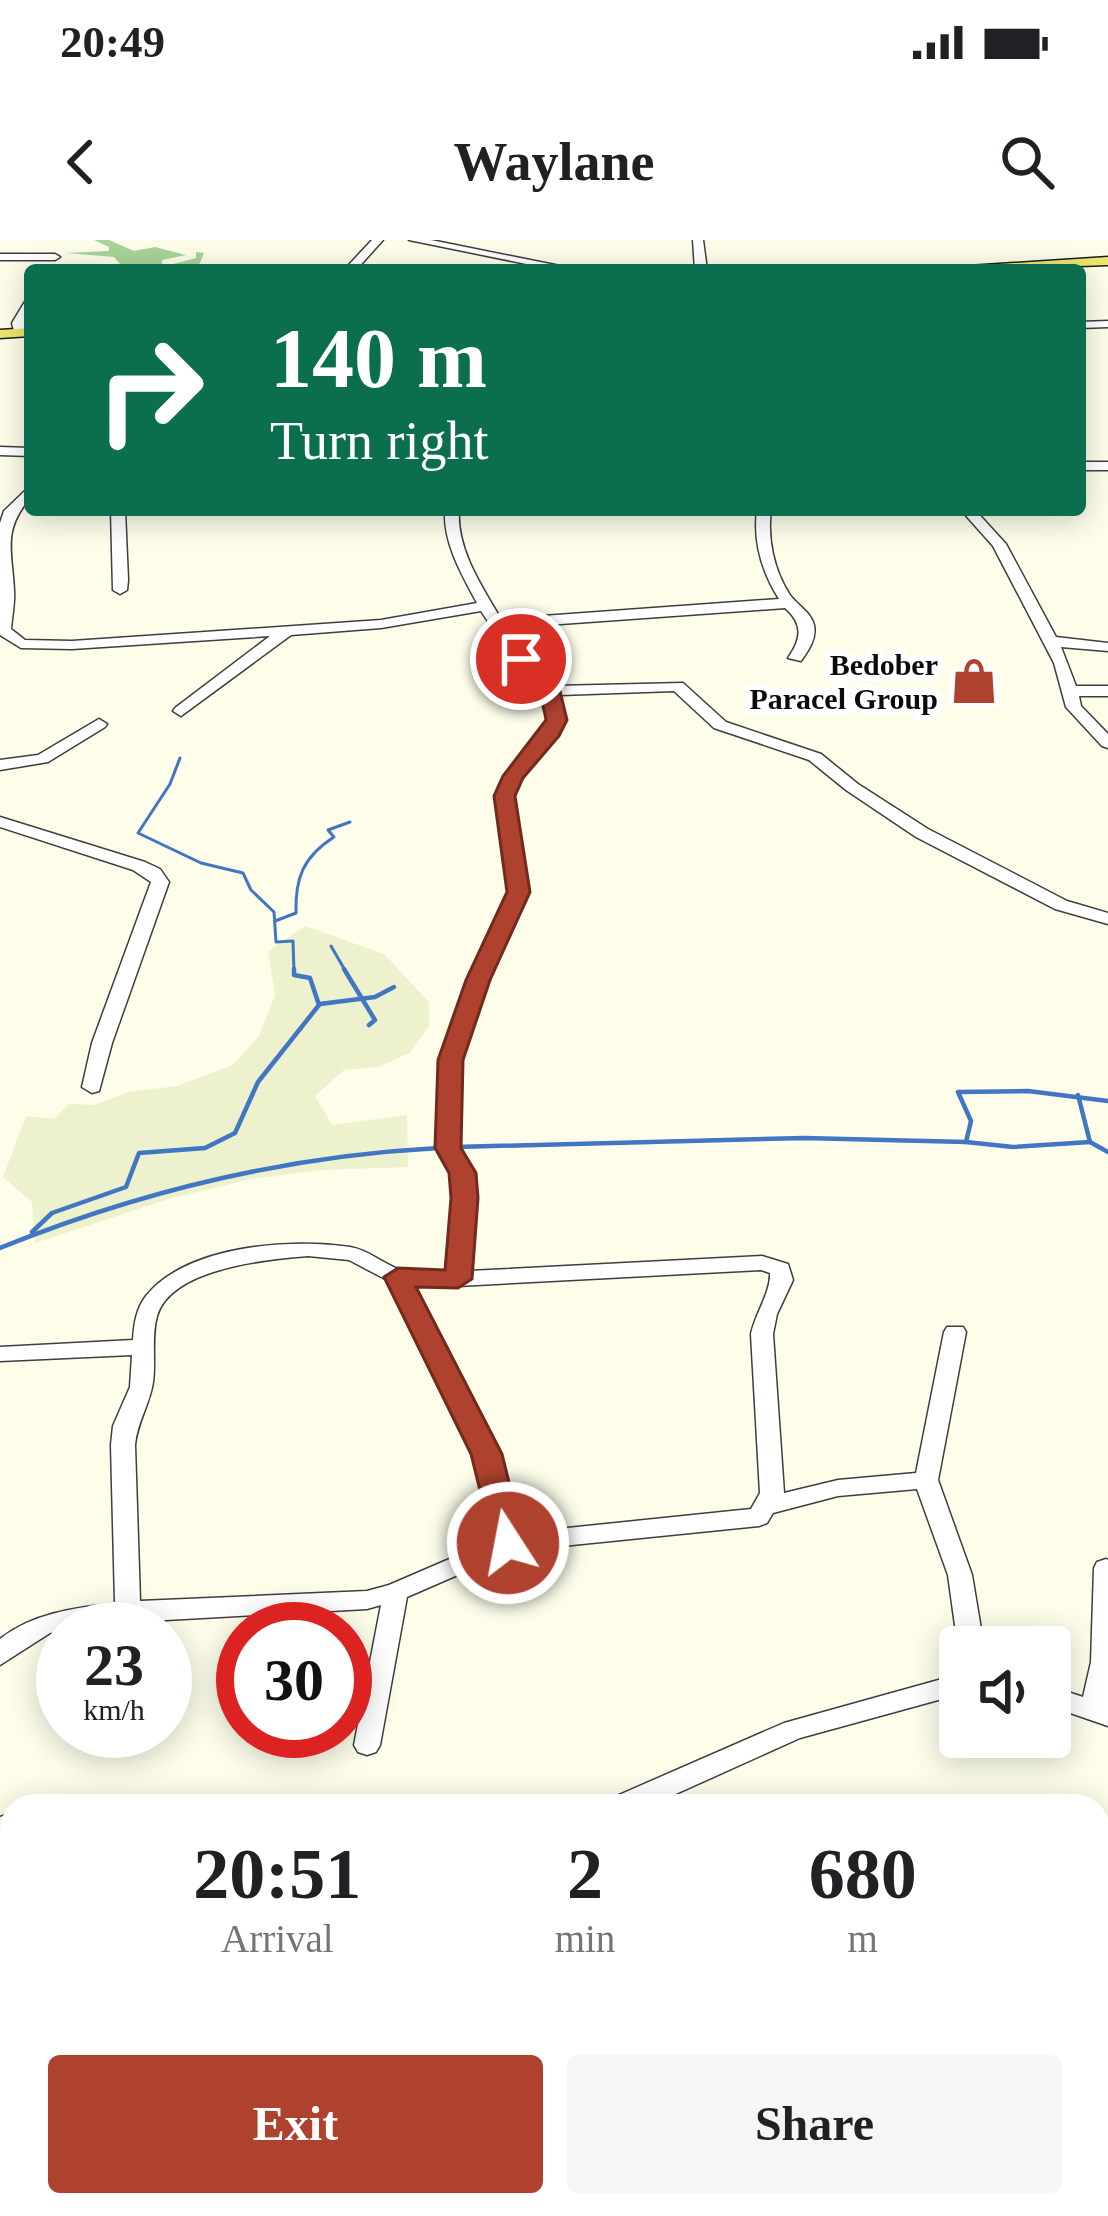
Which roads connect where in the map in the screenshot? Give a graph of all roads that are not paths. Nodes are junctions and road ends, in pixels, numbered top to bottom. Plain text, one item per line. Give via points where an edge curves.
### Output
1 (67, 240) edge
2 (378, 240) edge
3 (414, 240) edge
4 (0, 257) edge
5 (55, 257) junction
6 (1108, 261) edge
7 (51, 264) edge
8 (356, 264) edge
9 (542, 264) edge
10 (1061, 264) edge
11 (24, 333) edge
12 (0, 334) edge
13 (24, 497) edge
14 (117, 516) edge
15 (450, 516) edge
16 (764, 516) edge
17 (973, 516) edge
18 (120, 590) dead end
19 (788, 603) junction
20 (486, 606) junction
21 (498, 624) junction
22 (287, 630) junction
23 (1050, 641) junction
24 (1108, 646) edge
25 (796, 658) dead end
26 (552, 691) junction
27 (1068, 691) junction
28 (1108, 691) edge
29 (181, 711) dead end
30 (99, 724) dead end
31 (1108, 743) edge
32 (0, 765) edge
33 (0, 822) edge
34 (1108, 919) edge
35 (92, 1087) dead end
36 (398, 1277) junction
37 (458, 1279) junction
38 (955, 1332) dead end
39 (142, 1347) junction
40 (0, 1354) edge
41 (926, 1480) junction
42 (770, 1505) junction
43 (508, 1543) junction
44 (1106, 1568) edge
45 (396, 1592) junction
46 (128, 1602) edge
47 (192, 1607) edge
48 (968, 1626) edge
49 (36, 1630) edge
50 (0, 1655) edge
51 (939, 1690) edge
52 (1071, 1703) edge
53 (1100, 1713) edge
54 (372, 1723) edge
55 (649, 1794) edge

1 - 5 street
2 - 8 street
3 - 9 street
4 - 5 street
5 - 7 street
6 - 10 main road
11 - 12 main road
13 - 22 street via 2,542 2,628 11,639 72,645
14 - 18 street
15 - 20 street via 459,557
16 - 19 street via 764,539
17 - 23 street via 999,544
19 - 21 street
19 - 25 street via 806,622
20 - 21 street
20 - 22 street via 406,622
21 - 26 street via 524,668
22 - 29 street
23 - 24 street
23 - 27 street
26 - 34 street via 678,686 720,725 815,757 922,832 1061,905
26 - 37 street via 552,732 505,796 519,892 451,1060 448,1148 463,1173 465,1198
27 - 28 street
27 - 31 street
30 - 32 street via 38,760
33 - 35 street via 140,866 160,882
36 - 37 street
36 - 39 street via 367,1258 333,1251 234,1257 154,1299
36 - 43 street via 487,1454
37 - 42 street via 776,1266 782,1280 761,1350
38 - 41 street
39 - 40 street
39 - 46 street via 141,1387 123,1445
41 - 42 street via 838,1488
41 - 48 street
42 - 43 street via 759,1517
43 - 45 street
44 - 53 street
45 - 47 street via 347,1603
45 - 54 street
49 - 50 street
51 - 55 street via 794,1730
52 - 53 street

